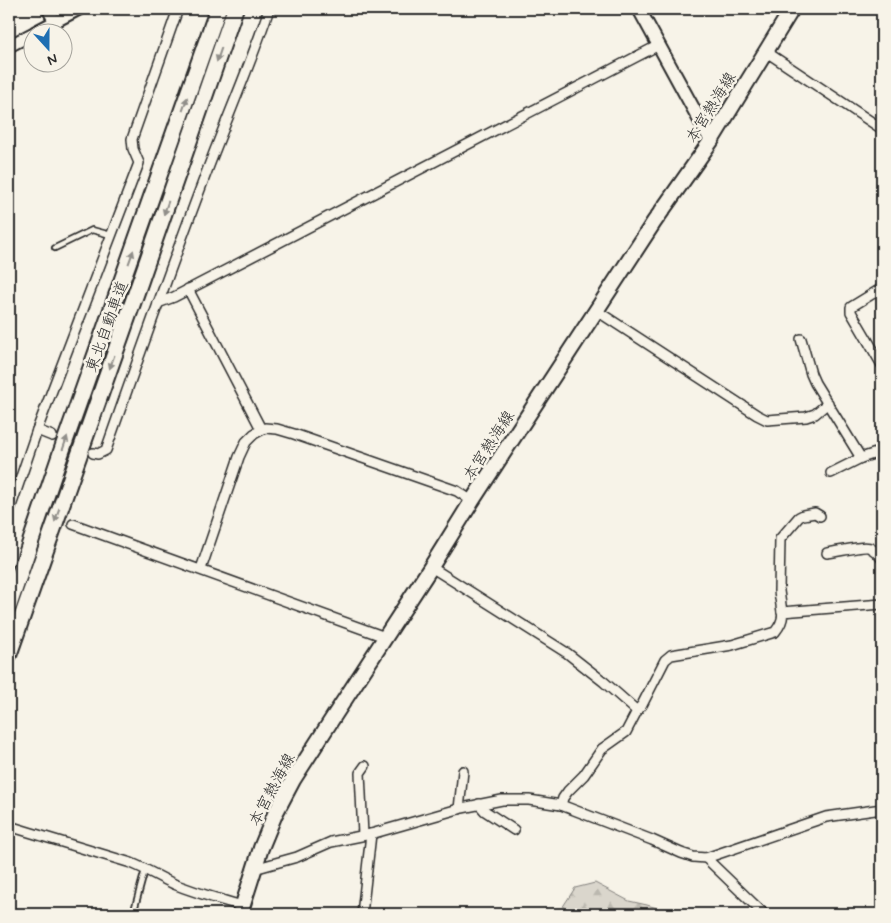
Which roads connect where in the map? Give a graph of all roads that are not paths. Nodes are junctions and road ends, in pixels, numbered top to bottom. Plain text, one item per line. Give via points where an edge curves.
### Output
1 (48, 9) edge
2 (79, 9) edge
3 (178, 9) edge
4 (218, 9) edge
5 (235, 9) edge
6 (269, 9) edge
7 (639, 9) edge
8 (792, 9) edge
9 (55, 22) joint
10 (22, 39) edge
11 (659, 45) junction
12 (9, 46) edge
13 (765, 51) junction
14 (882, 129) edge
15 (711, 141) junction
16 (112, 236) junction
17 (55, 248) dead end
18 (882, 288) edge
19 (188, 289) junction
20 (158, 303) junction
21 (597, 311) junction
22 (801, 339) dead end
23 (882, 365) edge
24 (828, 403) junction
25 (262, 429) junction
26 (37, 430) junction
27 (52, 436) tunnel mouth
28 (882, 451) edge
29 (93, 453) dead end
30 (861, 458) junction
31 (831, 473) dead end
32 (472, 501) junction
33 (9, 512) edge
34 (820, 516) dead end
35 (74, 524) dead end
36 (827, 553) dead end
37 (882, 558) edge
38 (430, 567) junction
39 (201, 570) junction
40 (882, 604) edge
41 (9, 605) edge
42 (782, 612) junction
43 (386, 637) junction
44 (9, 654) edge
45 (637, 711) junction
46 (365, 766) dead end
47 (463, 770) dead end
48 (479, 804) junction
49 (560, 805) junction
50 (459, 809) junction
51 (882, 809) edge
52 (9, 826) edge
53 (514, 830) dead end
54 (367, 834) junction
55 (706, 858) junction
56 (146, 869) junction
57 (254, 869) junction
58 (241, 910) edge
59 (133, 914) edge
60 (362, 914) edge
61 (764, 914) edge

1 - 9 street
2 - 9 street
3 - 16 street via 132,139 139,163
41 -> 4 highway, 東北自動車道
5 -> 44 highway, 東北自動車道
6 - 20 street
7 - 11 main road
8 - 13 main road, 本宮熱海線
10 - 12 street
11 - 15 main road
11 - 19 street
13 - 14 street
13 - 15 main road, 本宮熱海線
15 - 21 main road, 本宮熱海線
16 - 17 lane via 92,230
16 - 26 street
18 - 23 street via 851,307
19 - 20 street
19 - 25 street
20 - 29 street via 106,450
21 - 24 street via 768,420 806,417
21 - 32 main road, 本宮熱海線
22 - 24 street via 811,374
24 - 30 street
25 - 32 street via 294,434 457,491
25 - 39 street via 246,442 239,457
26 - 27 street
26 - 33 street
28 - 30 street
30 - 31 street
32 - 38 main road, 本宮熱海線
34 - 42 street via 815,513 799,517 780,539
35 - 39 street
36 - 37 street via 865,546
38 - 43 main road, 本宮熱海線
38 - 45 street via 566,653
39 - 43 street
40 - 42 street
42 - 45 street via 775,632 668,658
43 - 57 main road, 本宮熱海線 via 281,801
45 - 49 street via 626,732 602,749
46 - 54 street via 360,773
47 - 50 street
48 - 49 street via 514,799
48 - 50 street
48 - 53 street
49 - 55 street via 687,855
50 - 54 street
51 - 55 street via 826,817
52 - 56 street
54 - 57 street via 331,842 297,857
54 - 60 street
55 - 61 street
56 - 58 street via 174,884
56 - 59 lane
57 - 58 main road, 本宮熱海線

